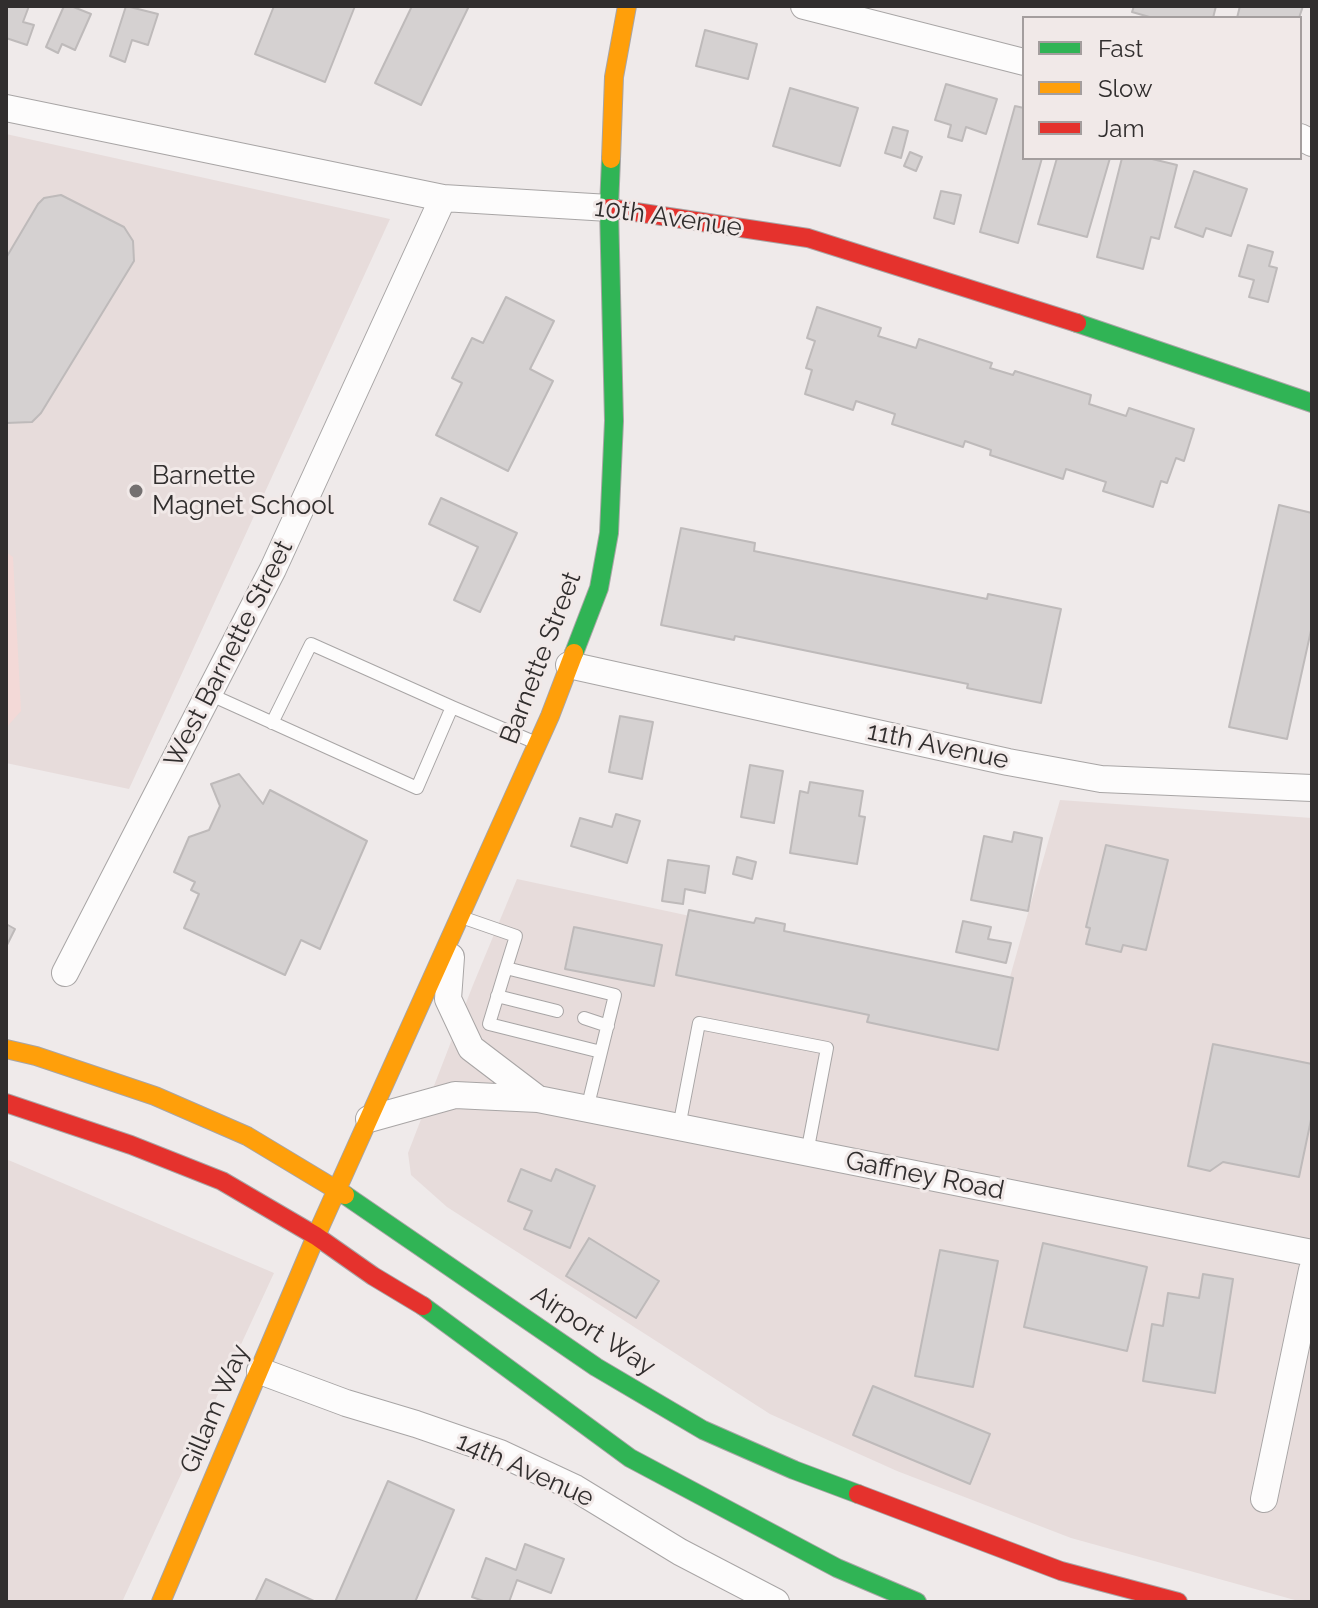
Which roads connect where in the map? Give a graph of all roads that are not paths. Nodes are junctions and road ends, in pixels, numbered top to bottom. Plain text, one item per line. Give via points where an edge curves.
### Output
1 (627, 6) edge
2 (804, 6) edge
3 (1022, 61) edge
4 (6, 108) edge
5 (443, 198) junction
6 (609, 208) junction
7 (1312, 403) edge
8 (569, 665) junction
9 (209, 694) junction
10 (452, 707) junction
11 (272, 723) junction
12 (537, 743) junction
13 (1312, 788) edge
14 (457, 923) junction
15 (506, 968) junction
16 (65, 973) dead end
17 (497, 996) junction
18 (557, 1011) dead end
19 (584, 1018) dead end
20 (608, 1026) junction
21 (6, 1049) edge
22 (601, 1052) junction
23 (538, 1099) junction
24 (6, 1103) edge
25 (587, 1109) junction
26 (369, 1119) junction
27 (679, 1127) junction
28 (807, 1153) junction
29 (337, 1190) junction
30 (316, 1236) junction
31 (1312, 1253) edge
32 (1312, 1270) edge
33 (260, 1371) junction
34 (1264, 1499) dead end
35 (763, 1599) edge
36 (161, 1602) edge
37 (917, 1602) edge
38 (1178, 1602) edge

1 - 6 main road, Barnette Street via 614,77
2 - 3 street
4 - 5 street, 10th Avenue
5 - 6 street, 10th Avenue
5 - 9 street, West Barnette Street via 273,569
6 - 7 main road, 10th Avenue via 808,238
6 - 8 main road, Barnette Street via 614,421 609,533 599,588
8 - 12 main road, Barnette Street
8 - 13 street, 11th Avenue via 1101,779
9 - 11 lane
9 - 16 street, West Barnette Street
10 - 11 lane via 311,644
10 - 11 lane via 417,788
10 - 12 lane
12 - 14 main road, Barnette Street
14 - 15 lane via 516,936
14 - 23 street, Gaffney Road via 448,999 461,1030 471,1048
14 - 26 main road, Barnette Street
15 - 17 lane
15 - 20 lane via 615,995
17 - 18 lane
17 - 22 lane via 489,1024
19 - 20 lane
20 - 22 lane
21 - 29 main road, Airport Way via 155,1096 247,1136
22 - 25 lane
23 - 25 street, Gaffney Road
23 - 26 street, Gaffney Road via 455,1095
24 - 30 main road via 222,1181
25 - 27 street, Gaffney Road
26 - 29 main road, Barnette Street
27 - 28 street, Gaffney Road
27 - 28 lane via 699,1023 827,1048
28 - 31 street, Gaffney Road
29 - 30 main road, Barnette Street
29 - 38 main road, Airport Way via 596,1367 703,1430 1061,1571
30 - 33 main road, Gillam Way
30 - 37 main road via 436,1314 630,1458 837,1568
32 - 34 street
33 - 35 street, 14th Avenue via 500,1453 575,1488
33 - 36 main road, Gillam Way

